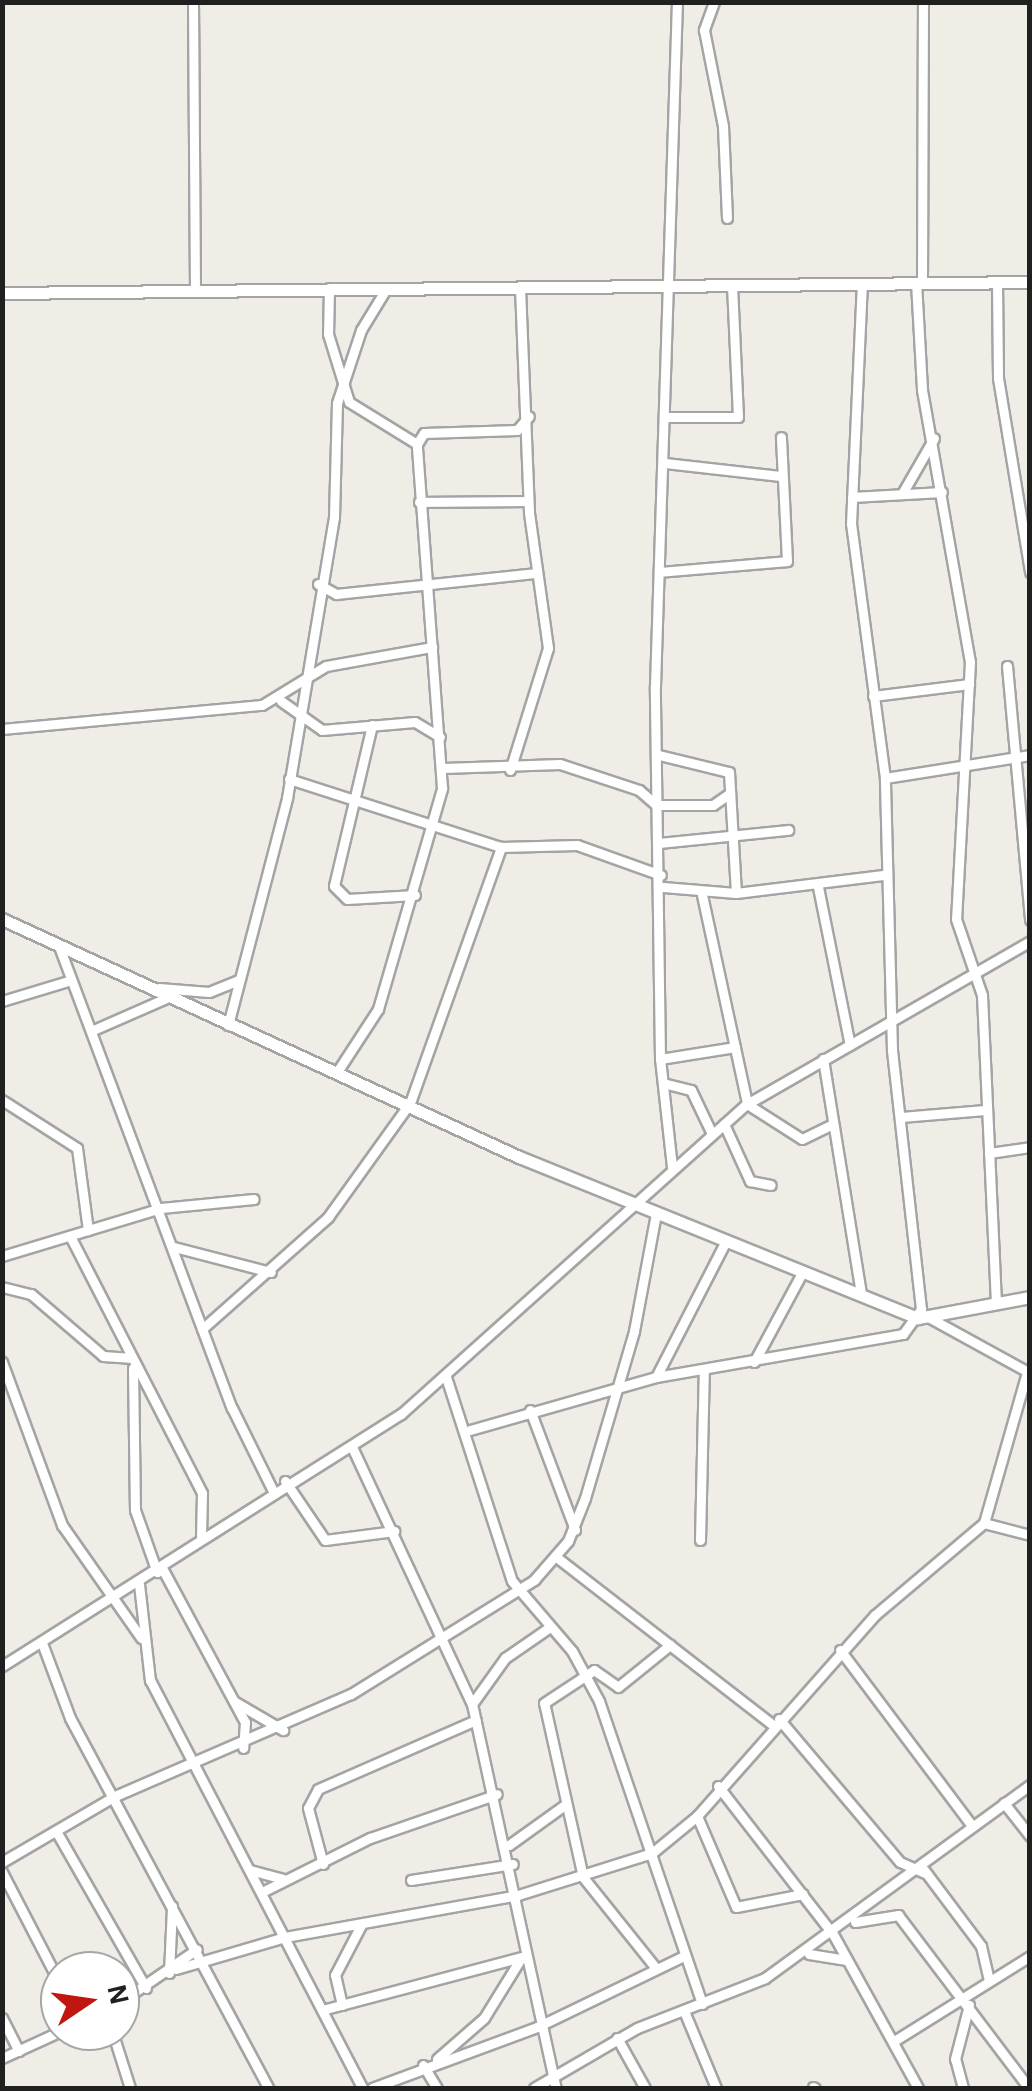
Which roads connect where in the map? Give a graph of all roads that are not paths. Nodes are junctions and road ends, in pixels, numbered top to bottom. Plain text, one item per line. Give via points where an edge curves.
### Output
1 (194, 2) edge
2 (678, 2) edge
3 (714, 2) edge
4 (923, 2) edge
5 (728, 218) dead end
6 (919, 282) junction
7 (997, 282) junction
8 (1030, 282) edge
9 (672, 284) junction
10 (862, 284) junction
11 (732, 285) junction
12 (520, 286) junction
13 (328, 288) junction
14 (386, 289) junction
15 (196, 290) junction
16 (2, 293) edge
17 (341, 386) junction
18 (529, 416) junction
19 (667, 417) junction
20 (782, 437) dead end
21 (934, 438) junction
22 (417, 444) junction
23 (665, 464) junction
24 (780, 476) junction
25 (1015, 484) junction
26 (1030, 484) edge
27 (903, 492) junction
28 (942, 492) junction
29 (852, 497) junction
30 (528, 501) junction
31 (419, 502) junction
32 (659, 572) junction
33 (1030, 572) edge
34 (537, 573) junction
35 (318, 584) junction
36 (426, 587) junction
37 (432, 647) junction
38 (1007, 666) dead end
39 (969, 684) junction
40 (302, 686) junction
41 (873, 696) junction
42 (282, 701) junction
43 (298, 714) junction
44 (372, 725) junction
45 (2, 729) edge
46 (440, 737) junction
47 (659, 755) junction
48 (1030, 755) edge
49 (1015, 761) junction
50 (671, 763) junction
51 (960, 766) junction
52 (443, 768) junction
53 (510, 770) junction
54 (658, 776) junction
55 (884, 778) junction
56 (289, 780) junction
57 (639, 790) junction
58 (308, 792) junction
59 (730, 793) junction
60 (287, 798) junction
61 (358, 804) junction
62 (656, 805) junction
63 (436, 824) junction
64 (788, 830) dead end
65 (732, 838) junction
66 (659, 843) junction
67 (506, 848) junction
68 (661, 875) junction
69 (883, 875) junction
70 (662, 887) junction
71 (818, 887) junction
72 (707, 894) junction
73 (736, 894) junction
74 (415, 895) junction
75 (2, 919) edge
76 (1030, 920) edge
77 (1030, 940) edge
78 (60, 949) junction
79 (968, 964) junction
80 (988, 967) junction
81 (974, 976) junction
82 (239, 980) junction
83 (68, 981) junction
84 (146, 985) junction
85 (166, 998) junction
86 (2, 1001) edge
87 (892, 1023) junction
88 (847, 1024) junction
89 (228, 1026) junction
90 (90, 1030) junction
91 (868, 1035) junction
92 (850, 1045) junction
93 (735, 1048) junction
94 (892, 1050) junction
95 (660, 1058) junction
96 (823, 1059) junction
97 (337, 1072) junction
98 (663, 1083) junction
99 (2, 1100) edge
100 (410, 1104) junction
101 (748, 1104) junction
102 (985, 1110) junction
103 (901, 1117) junction
104 (724, 1124) junction
105 (830, 1125) junction
106 (711, 1132) junction
107 (671, 1144) junction
108 (1030, 1146) edge
109 (690, 1151) junction
110 (989, 1152) junction
111 (672, 1167) junction
112 (771, 1185) dead end
113 (254, 1199) dead end
114 (632, 1203) junction
115 (161, 1208) junction
116 (656, 1213) junction
117 (88, 1230) junction
118 (70, 1236) junction
119 (726, 1240) junction
120 (174, 1247) junction
121 (2, 1256) edge
122 (803, 1271) junction
123 (271, 1272) junction
124 (2, 1287) edge
125 (861, 1294) junction
126 (1030, 1297) edge
127 (996, 1303) junction
128 (924, 1318) junction
129 (202, 1329) junction
130 (2, 1362) edge
131 (754, 1362) junction
132 (131, 1363) junction
133 (704, 1369) junction
134 (1028, 1373) edge
135 (446, 1377) junction
136 (656, 1377) junction
137 (621, 1385) junction
138 (530, 1410) junction
139 (470, 1430) junction
140 (352, 1446) junction
141 (285, 1481) junction
142 (272, 1488) junction
143 (990, 1509) junction
144 (984, 1522) junction
145 (998, 1522) junction
146 (575, 1530) junction
147 (394, 1532) junction
148 (1030, 1535) edge
149 (201, 1536) junction
150 (700, 1540) dead end
151 (555, 1556) junction
152 (160, 1570) junction
153 (139, 1584) junction
154 (519, 1593) junction
155 (110, 1600) junction
156 (550, 1626) junction
157 (142, 1640) junction
158 (446, 1640) junction
159 (42, 1643) junction
160 (670, 1645) junction
161 (840, 1650) junction
162 (2, 1666) edge
163 (588, 1673) junction
164 (235, 1702) junction
165 (472, 1704) junction
166 (476, 1720) junction
167 (776, 1722) junction
168 (283, 1730) junction
169 (243, 1748) junction
170 (193, 1764) junction
171 (1030, 1785) edge
172 (718, 1786) junction
173 (497, 1794) junction
174 (115, 1796) junction
175 (708, 1800) junction
176 (1004, 1803) junction
177 (566, 1804) junction
178 (736, 1808) junction
179 (697, 1816) junction
180 (970, 1823) junction
181 (56, 1831) junction
182 (1030, 1836) edge
183 (510, 1845) junction
184 (652, 1853) junction
185 (577, 1857) junction
186 (2, 1862) edge
187 (323, 1864) junction
188 (513, 1864) junction
189 (923, 1868) junction
190 (250, 1870) junction
191 (910, 1870) junction
192 (2, 1872) edge
193 (583, 1876) junction
194 (283, 1879) junction
195 (411, 1880) dead end
196 (562, 1881) junction
197 (262, 1892) junction
198 (804, 1894) junction
199 (518, 1895) junction
200 (172, 1905) junction
201 (852, 1922) junction
202 (362, 1925) junction
203 (833, 1934) junction
204 (285, 1938) junction
205 (197, 1949) junction
206 (43, 1951) edge
207 (802, 1955) junction
208 (524, 1956) junction
209 (684, 1956) junction
210 (1029, 1958) edge
211 (848, 1960) junction
212 (206, 1966) junction
213 (655, 1966) junction
214 (173, 1971) junction
215 (989, 1981) junction
216 (146, 1988) junction
217 (140, 1991) edge
218 (966, 2001) junction
219 (702, 2004) junction
220 (342, 2005) junction
221 (536, 2009) junction
222 (322, 2010) junction
223 (684, 2011) junction
224 (548, 2017) junction
225 (2, 2018) edge
226 (537, 2028) junction
227 (617, 2038) junction
228 (40, 2041) edge
229 (894, 2041) junction
230 (18, 2051) junction
231 (118, 2051) edge
232 (2, 2058) edge
233 (437, 2059) junction
234 (423, 2065) junction
235 (555, 2084) edge
236 (130, 2088) edge
237 (268, 2088) edge
238 (362, 2088) edge
239 (372, 2088) edge
240 (437, 2088) edge
241 (534, 2088) edge
242 (645, 2088) edge
243 (716, 2088) edge
244 (918, 2088) edge
245 (963, 2088) edge
246 (1029, 2088) edge

1 - 15 street
2 - 9 street
3 - 5 street via 704,30 723,126
4 - 6 street
6 - 7 street
6 - 10 street
6 - 21 street
7 - 8 street
7 - 25 street via 998,378
9 - 11 street
9 - 12 street
9 - 19 street
10 - 11 street
10 - 29 street
11 - 19 street via 738,417
12 - 14 street
12 - 18 street
13 - 14 street
13 - 15 street
13 - 17 street
14 - 17 street
15 - 16 street
17 - 22 street via 366,418
17 - 35 street via 336,504
18 - 22 street via 517,430 424,433
18 - 30 street
19 - 23 street
20 - 24 street
21 - 27 street
21 - 28 street
22 - 31 street
23 - 24 street
23 - 32 street
24 - 32 street via 784,564
25 - 26 street
25 - 33 street
27 - 28 street
27 - 29 street
28 - 39 street
29 - 41 street
30 - 31 street
30 - 34 street
31 - 36 street
32 - 47 street
34 - 36 street
34 - 53 street via 548,648
35 - 36 street via 336,594
35 - 40 street
36 - 37 street
37 - 40 street via 333,663
37 - 46 street
38 - 49 street
39 - 41 street
39 - 51 street
40 - 42 street
40 - 43 street
41 - 55 street
42 - 43 street
42 - 45 street
43 - 44 street via 322,730
43 - 56 street
44 - 46 street via 415,722
44 - 61 street
46 - 52 street
47 - 50 street
47 - 54 street
48 - 49 street
49 - 51 street
49 - 76 street
50 - 54 street
50 - 59 street via 724,768
51 - 55 street
51 - 79 street via 956,920
52 - 53 street
52 - 63 street
53 - 57 street via 560,764
54 - 57 street
54 - 62 street
55 - 69 street
56 - 58 street
56 - 60 street
57 - 62 street
58 - 60 street
58 - 61 street
59 - 62 street via 713,805
59 - 65 street
60 - 82 street
61 - 63 street
61 - 74 street via 334,886 347,898
62 - 66 street
63 - 67 street
63 - 74 street
64 - 65 street
65 - 66 street
65 - 73 street
66 - 68 street
67 - 68 street via 577,844
67 - 100 street
68 - 70 street
69 - 71 street
69 - 87 street
70 - 72 street
70 - 95 street
71 - 73 street
71 - 88 street
72 - 73 street
72 - 93 street
74 - 97 street via 378,1009
75 - 78 street
77 - 80 street
78 - 83 street
78 - 84 street
79 - 80 street
79 - 81 street
80 - 81 street
81 - 87 street
81 - 102 street
82 - 84 street via 209,992
82 - 89 street
83 - 86 street
83 - 90 street
84 - 85 street
85 - 89 street
85 - 90 street
87 - 91 street
87 - 94 street
88 - 91 street
88 - 92 street
89 - 97 street
90 - 115 street
91 - 92 street
91 - 94 street
92 - 96 street
93 - 95 street
93 - 101 street
94 - 103 street
95 - 98 street
96 - 101 street
96 - 105 street
97 - 100 street
98 - 106 street via 691,1090
98 - 107 street
99 - 117 street via 77,1148
100 - 114 street
100 - 123 street via 328,1216
101 - 104 street
101 - 105 street via 802,1139
102 - 103 street
102 - 110 street
103 - 128 street
104 - 106 street
104 - 112 street via 750,1181
105 - 125 street
106 - 109 street
107 - 109 street
107 - 111 street
108 - 110 street
109 - 111 street
110 - 127 street
111 - 114 street
113 - 115 street
114 - 116 street
114 - 135 street
115 - 117 street
115 - 120 street
116 - 119 street
116 - 137 street
117 - 118 street
118 - 121 street
118 - 132 street
119 - 122 street
119 - 136 street
120 - 123 street
120 - 129 street
122 - 125 street
122 - 131 street
123 - 129 street
124 - 132 street via 30,1294 104,1356
125 - 128 street
126 - 127 street
127 - 128 street
128 - 131 street via 902,1334
128 - 134 street
129 - 142 street
130 - 155 street via 62,1526
131 - 133 street
132 - 149 street via 202,1493
132 - 152 street via 135,1510
133 - 136 street
133 - 150 street
134 - 143 street
135 - 139 street
135 - 140 street
136 - 137 street
137 - 138 street
137 - 146 street
138 - 139 street
138 - 146 street
139 - 154 street
140 - 141 street
140 - 147 street
141 - 142 street
141 - 147 street via 325,1540
142 - 149 street
143 - 144 street
143 - 145 street
144 - 145 street
144 - 161 street
145 - 148 street
146 - 151 street
147 - 158 street
149 - 152 street
151 - 154 street
151 - 160 street
152 - 153 street
152 - 164 street
153 - 155 street
153 - 157 street
154 - 156 street
154 - 158 street
155 - 157 street
155 - 159 street
156 - 163 street
156 - 165 street via 506,1658
157 - 170 street via 150,1680
158 - 165 street
158 - 168 street
159 - 162 street
159 - 174 street
160 - 163 street via 616,1688
160 - 167 street
161 - 167 street
161 - 180 street
163 - 177 street via 544,1704
163 - 184 street
164 - 168 street
164 - 169 street via 248,1731
165 - 166 street
166 - 173 street
166 - 187 street via 318,1789 308,1808
167 - 172 street
167 - 191 street
168 - 169 street
169 - 170 street
170 - 174 street
170 - 190 street
171 - 176 street
172 - 175 street
172 - 178 street
173 - 183 street
173 - 187 street
174 - 181 street
174 - 200 street
175 - 178 street
175 - 179 street
176 - 180 street
176 - 182 street
177 - 183 street
177 - 185 street
178 - 198 street
179 - 184 street
179 - 198 street via 736,1907
180 - 189 street
181 - 186 street
181 - 216 street
183 - 188 street
184 - 193 street
184 - 209 street
185 - 193 street
185 - 196 street
187 - 194 street
188 - 195 street
188 - 199 street
189 - 191 street
189 - 215 street via 981,1946
190 - 194 street
190 - 197 street
191 - 201 street
192 - 206 street
193 - 196 street
193 - 213 street
194 - 197 street
196 - 199 street
197 - 204 street
198 - 203 street
199 - 202 street
199 - 208 street
200 - 205 street
200 - 214 street
201 - 203 street
201 - 218 street via 898,1916
202 - 204 street
202 - 220 street via 335,1976
203 - 207 street
203 - 211 street
204 - 212 street
204 - 222 street
205 - 212 street
205 - 214 street
207 - 211 street
207 - 219 street
208 - 220 street
208 - 221 street
208 - 233 street via 484,2018
209 - 213 street
209 - 219 street
210 - 215 street
211 - 229 street
212 - 214 street
212 - 237 street
213 - 224 street
214 - 216 street
215 - 218 street
216 - 217 street
218 - 229 street
218 - 245 street via 955,2059
218 - 246 street
219 - 223 street
220 - 222 street
221 - 224 street
221 - 226 street
222 - 238 street
223 - 227 street
223 - 243 street
224 - 226 street
225 - 230 street
226 - 233 street
226 - 235 street
227 - 235 street
227 - 242 street
228 - 230 street
229 - 244 street
230 - 232 street
231 - 236 street
233 - 234 street
234 - 239 street
234 - 240 street
235 - 241 street

